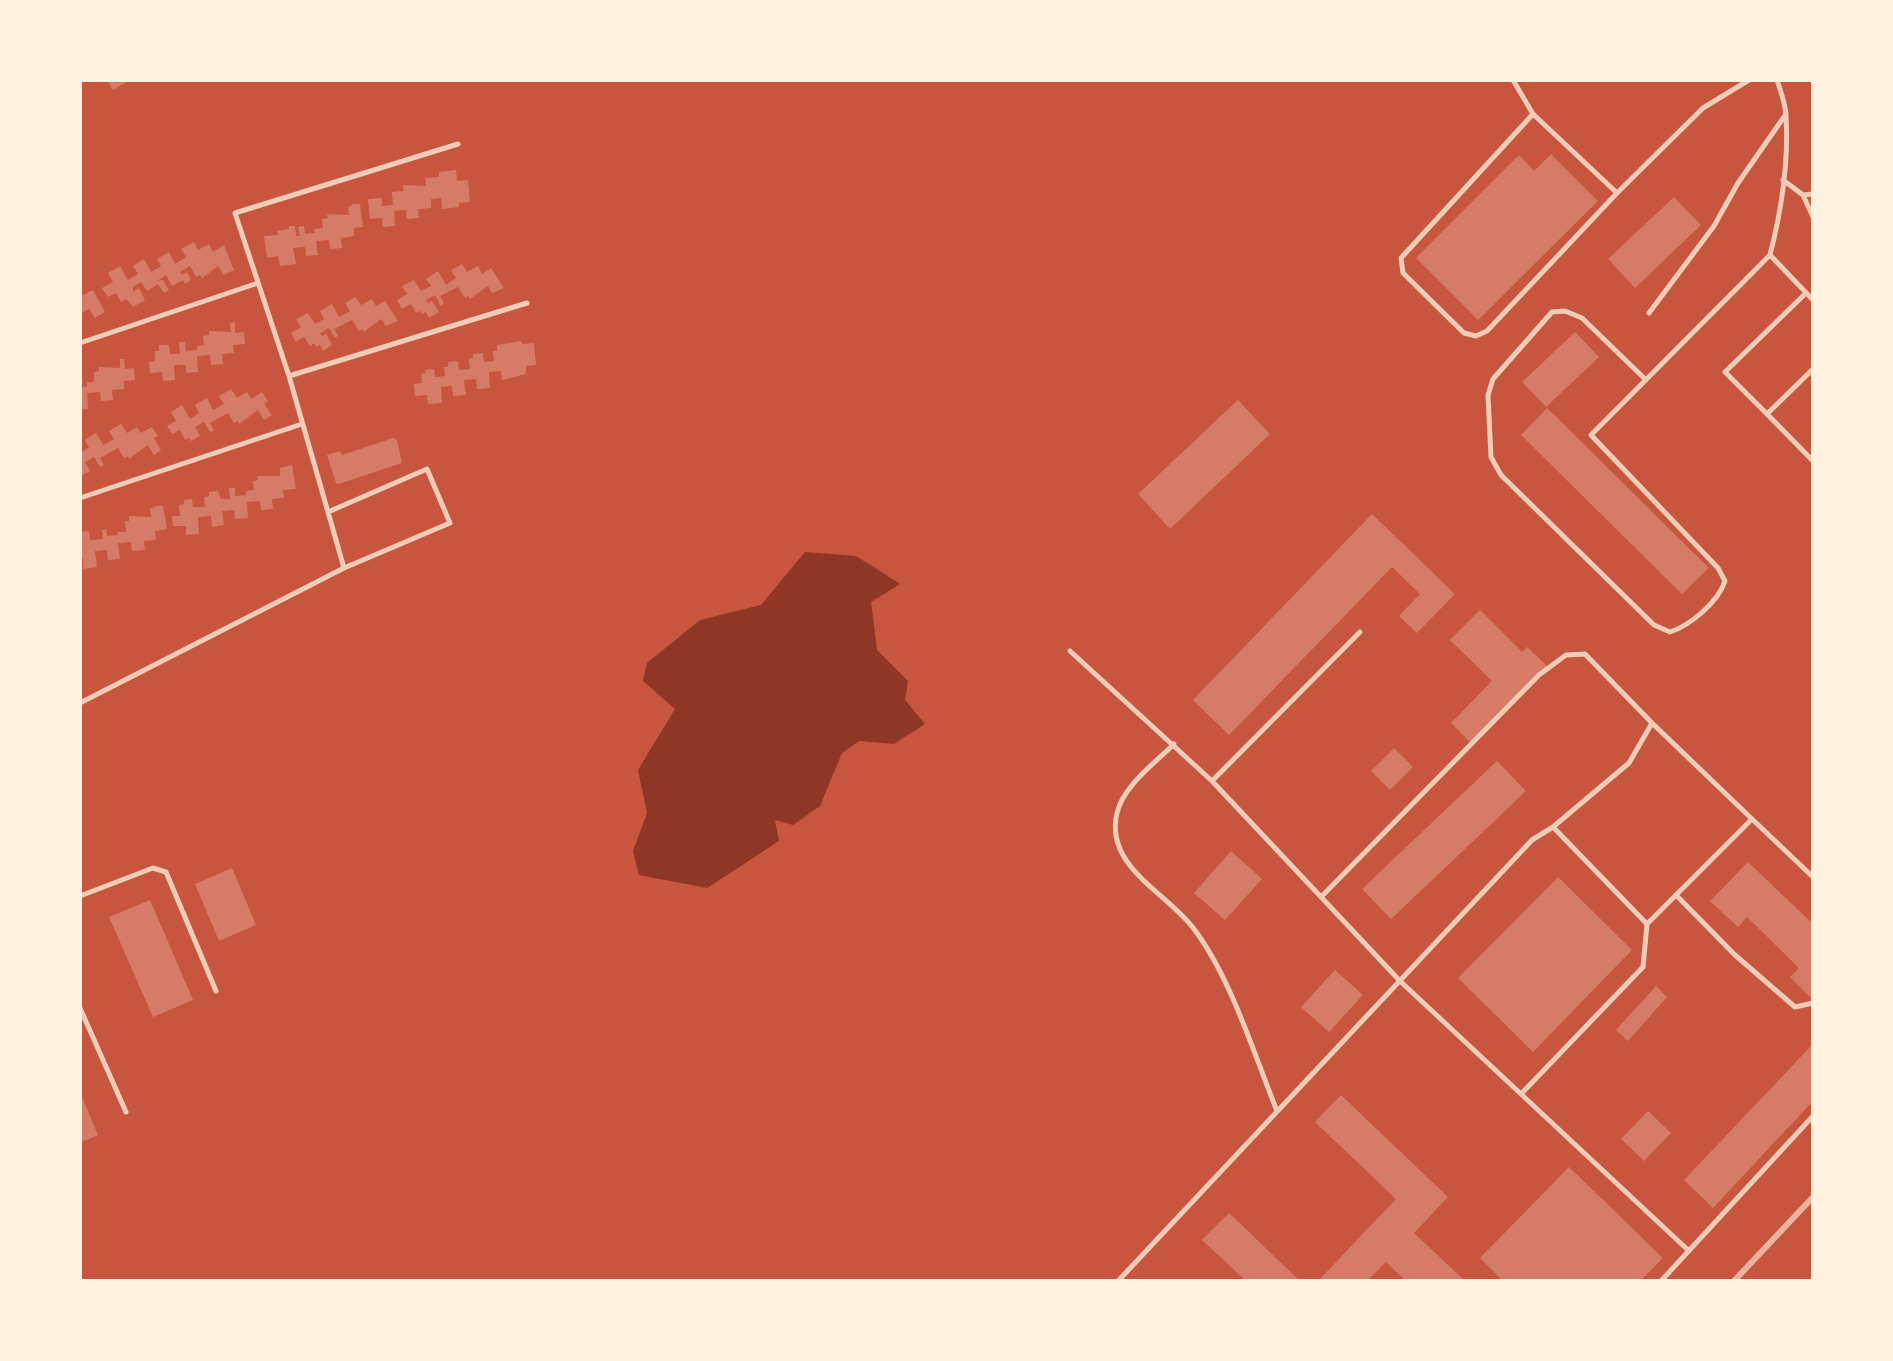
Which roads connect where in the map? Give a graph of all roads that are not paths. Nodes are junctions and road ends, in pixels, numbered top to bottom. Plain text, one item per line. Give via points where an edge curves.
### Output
1 (1513, 80) edge
2 (1749, 80) edge
3 (1777, 80) edge
4 (1786, 113) junction
5 (1533, 114) junction
6 (458, 144) dead end
7 (1782, 180) junction
8 (1617, 193) junction
9 (1813, 194) edge
10 (1803, 195) junction
11 (1813, 217) edge
12 (1770, 255) junction
13 (258, 283) junction
14 (1806, 293) junction
15 (1813, 300) edge
16 (527, 303) dead end
17 (1649, 313) dead end
18 (80, 343) edge
19 (1813, 369) edge
20 (289, 376) junction
21 (1645, 379) junction
22 (1767, 414) junction
23 (302, 424) junction
24 (1813, 461) edge
25 (80, 498) edge
26 (328, 512) junction
27 (344, 568) junction
28 (1360, 632) dead end
29 (1070, 651) dead end
30 (80, 703) edge
31 (1652, 723) junction
32 (1174, 744) junction
33 (1212, 781) junction
34 (1752, 819) junction
35 (1553, 827) junction
36 (1813, 877) edge
37 (1676, 895) junction
38 (80, 896) edge
39 (1321, 897) junction
40 (1647, 924) junction
41 (1400, 981) junction
42 (216, 991) dead end
43 (1813, 1003) edge
44 (80, 1008) edge
45 (1521, 1094) junction
46 (1277, 1111) junction
47 (126, 1112) dead end
48 (1813, 1116) edge
49 (1689, 1251) junction
50 (1118, 1281) edge
51 (1661, 1281) edge

1 - 5 lane
2 - 8 lane via 1703,108
3 - 4 lane
4 - 7 lane
4 - 17 lane via 1714,226
5 - 8 lane
5 - 8 lane via 1401,258 1403,273 1464,333 1476,336 1487,331
6 - 13 lane via 235,213
7 - 10 lane
7 - 12 lane
9 - 10 lane
10 - 11 lane
12 - 14 lane
12 - 21 lane
13 - 18 lane
13 - 20 lane
14 - 15 lane
14 - 22 lane via 1725,372
16 - 20 lane
19 - 22 lane
20 - 23 lane
21 - 21 lane via 1582,318 1552,312 1493,379 1488,395 1491,457 1501,475 1654,625 1670,632 1682,628 1721,593 1725,581 1591,435
22 - 24 lane
23 - 25 lane
23 - 26 lane
26 - 27 lane
26 - 27 lane via 427,469 450,523
27 - 30 lane
28 - 33 lane
29 - 32 lane
31 - 34 lane
31 - 35 lane via 1629,763
31 - 39 lane via 1585,654 1566,655 1539,675
32 - 33 lane
32 - 46 lane via 1125,795 1116,815 1118,841 1126,863 1193,927 1219,969
33 - 39 lane
34 - 36 lane
34 - 37 lane
35 - 40 lane
35 - 41 lane via 1532,840
37 - 40 lane
37 - 43 lane via 1795,1007
38 - 42 lane via 153,868 166,872
39 - 41 lane
40 - 45 lane via 1643,967
41 - 45 lane
41 - 46 lane
44 - 47 lane
45 - 49 lane
46 - 50 lane
48 - 49 lane
49 - 51 lane

